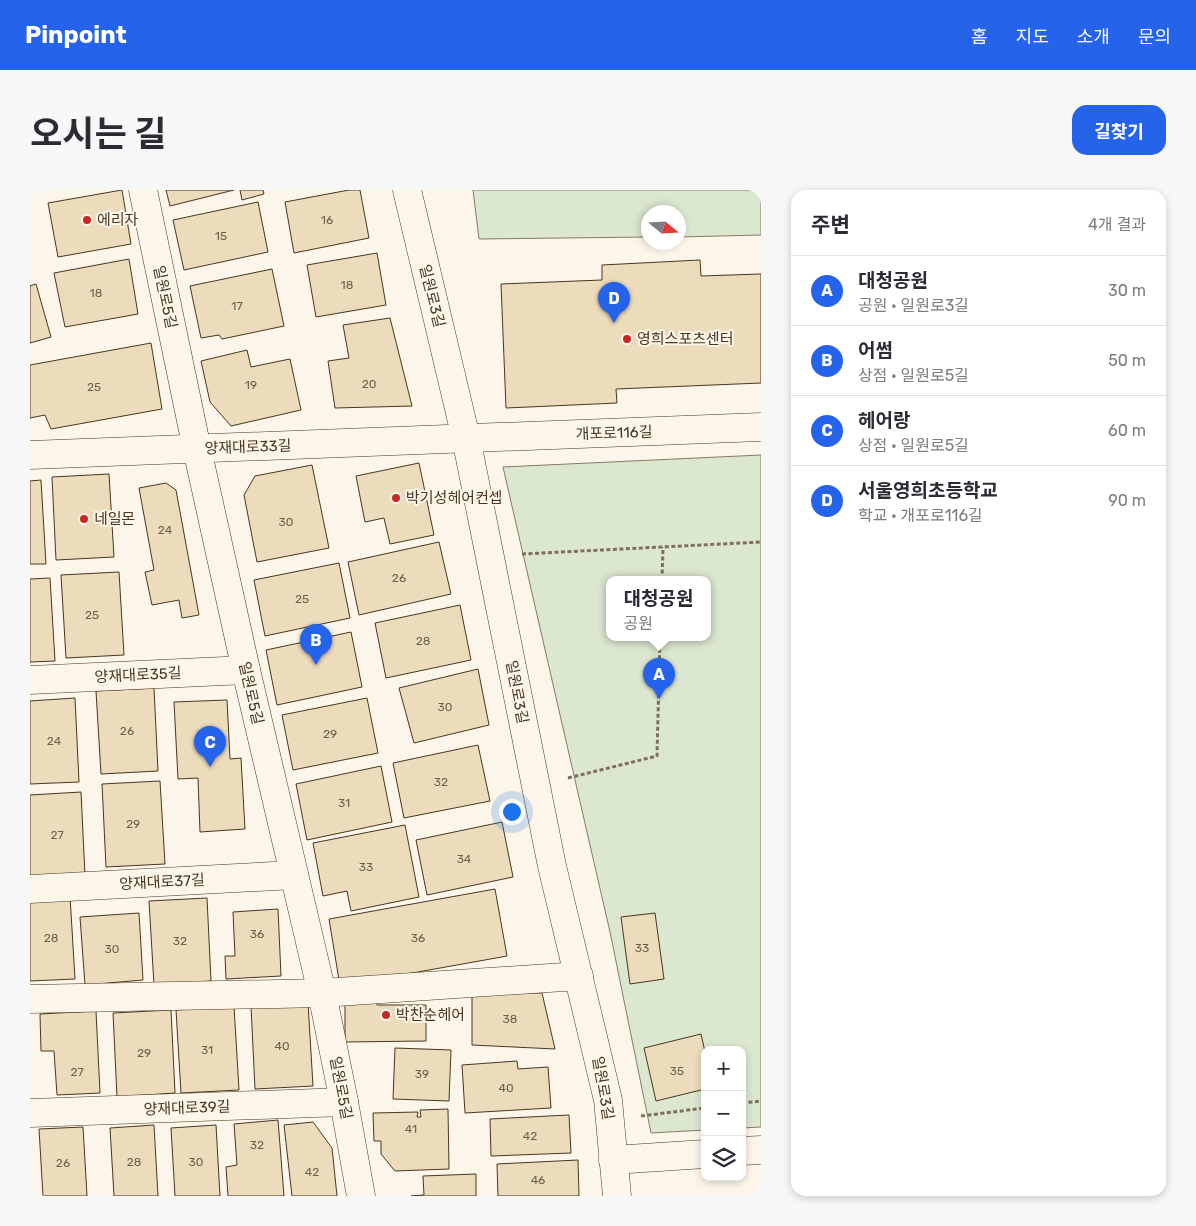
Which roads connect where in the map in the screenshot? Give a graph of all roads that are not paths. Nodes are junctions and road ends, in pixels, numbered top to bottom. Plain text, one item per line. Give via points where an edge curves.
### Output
1 (143, 190) edge
2 (407, 190) edge
3 (761, 427) edge
4 (466, 438) junction
5 (197, 449) junction
6 (30, 455) edge
7 (246, 670) junction
8 (30, 680) edge
9 (294, 875) junction
10 (30, 889) edge
11 (578, 976) junction
12 (322, 993) junction
13 (30, 999) edge
14 (344, 1102) junction
15 (30, 1113) edge
16 (761, 1150) edge
17 (746, 1151) edge
18 (701, 1154) edge
19 (613, 1160) junction
20 (361, 1196) edge
21 (617, 1196) edge

1 - 5 street, 일원로5길
2 - 4 street, 일원로3길
3 - 4 street, 개포로116길
4 - 5 street, 양재대로33길
4 - 11 street, 일원로3길 via 552,866
5 - 6 street, 양재대로33길
5 - 7 street, 일원로5길
7 - 8 street, 양재대로35길
7 - 9 street, 일원로5길
9 - 10 street, 양재대로37길
9 - 12 street, 일원로5길
11 - 12 street
11 - 19 street, 일원로3길 via 608,1100
12 - 13 street
12 - 14 street, 일원로5길
14 - 15 street, 양재대로39길
14 - 20 street, 일원로5길
16 - 17 street
18 - 19 street
19 - 21 street, 일원로3길

